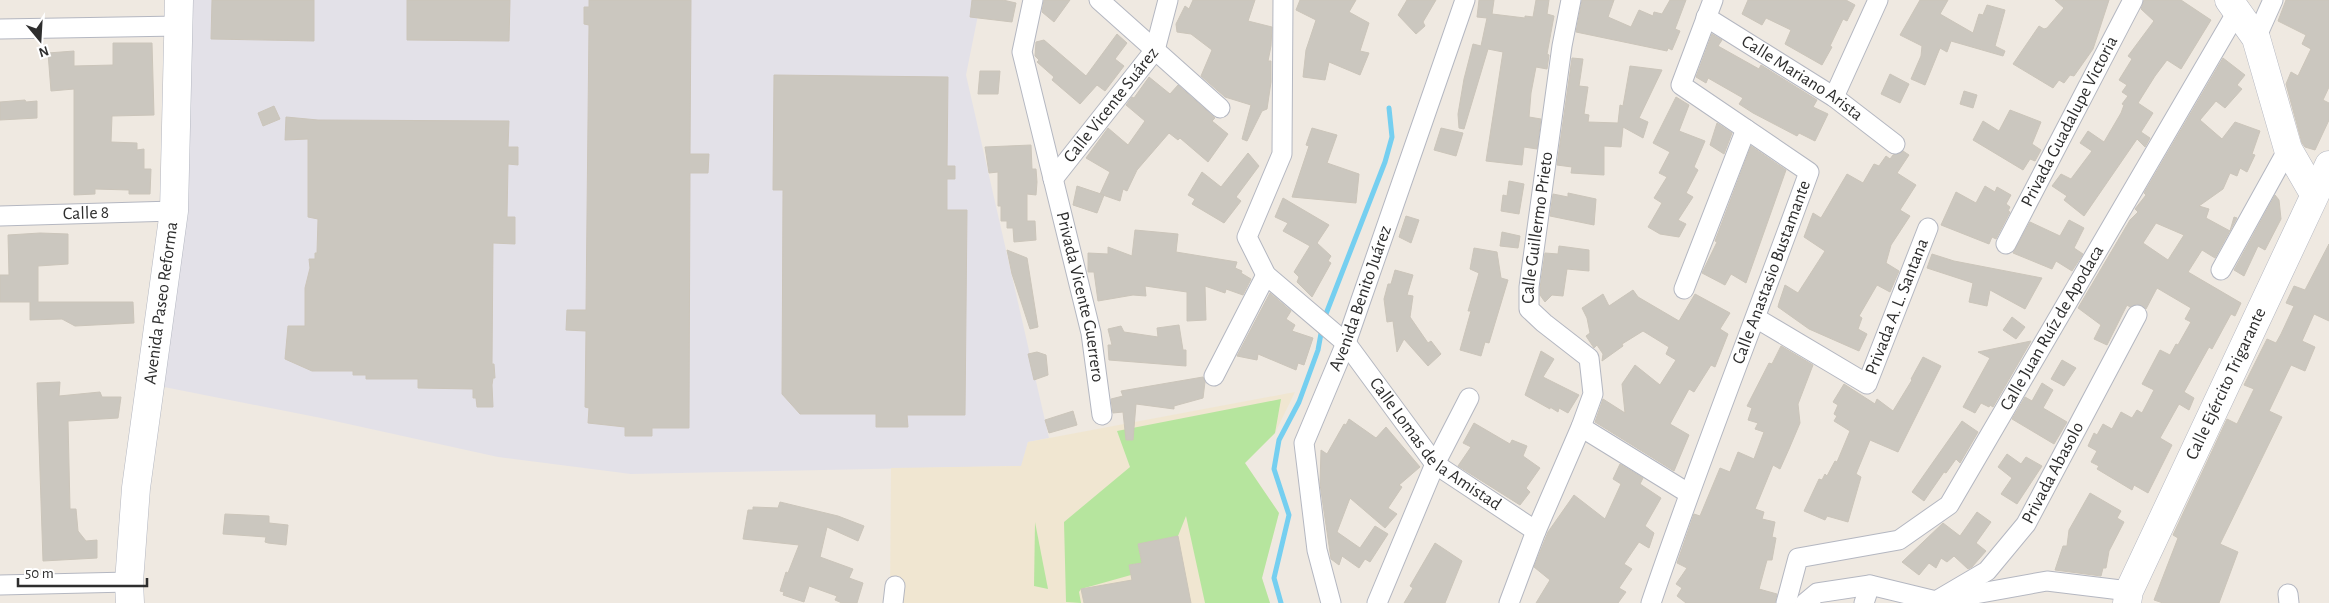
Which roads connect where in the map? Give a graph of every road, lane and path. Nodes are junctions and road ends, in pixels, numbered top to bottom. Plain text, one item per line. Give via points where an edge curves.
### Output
1 (1033, 0) edge
2 (1099, 0) edge
3 (1168, 0) edge
4 (1283, 0) edge
5 (1465, 0) edge
6 (1572, 0) edge
7 (1713, 0) edge
8 (1878, 0) edge
9 (2133, 0) edge
10 (2273, 0) edge
11 (2233, 5) edge
12 (179, 13) edge
13 (1706, 17) junction
14 (0, 29) edge
15 (2256, 38) junction
16 (1155, 50) junction
17 (1834, 97) junction
18 (1220, 108) dead end
19 (1746, 129) junction
20 (1895, 144) dead end
21 (2288, 149) junction
22 (2329, 164) edge
23 (1053, 179) junction
24 (2314, 194) junction
25 (174, 212) junction
26 (0, 216) edge
27 (1928, 228) dead end
28 (2006, 244) dead end
29 (2221, 270) dead end
30 (1266, 274) junction
31 (1684, 289) dead end
32 (2137, 315) dead end
33 (1756, 318) junction
34 (1346, 343) junction
35 (1214, 376) dead end
36 (1469, 398) dead end
37 (1102, 415) dead end
38 (1581, 427) junction
39 (1435, 464) junction
40 (1688, 493) junction
41 (1536, 531) junction
42 (0, 584) edge
43 (130, 593) edge
44 (1867, 594) edge
45 (2128, 597) edge
46 (1936, 601) junction
47 (1331, 603) edge
48 (1377, 603) edge
49 (1509, 603) edge
50 (1651, 603) edge
51 (1786, 603) edge
52 (1805, 603) edge

1 - 23 street, Privada Vicente Guerrero via 1022,52
2 - 16 street
3 - 16 street, Calle Vicente Suárez
4 - 30 street via 1282,154 1247,237
5 - 34 street, Avenida Benito Juárez
6 - 38 street, Calle Guillermo Prieto via 1562,46 1529,308 1589,358 1593,394
7 - 13 street, Calle Anastasio Bustamante
8 - 17 street
9 - 28 street, Privada Guadalupe Victoria
10 - 15 street
11 - 15 main road
11 - 51 street, Calle Juan Ruíz de Apodaca via 1949,505 1899,540 1798,558
12 - 14 street
12 - 25 main road, Avenida Paseo Reforma
13 - 17 street, Calle Mariano Arista
13 - 19 street, Calle Anastasio Bustamante via 1681,85
15 - 21 main road
16 - 18 street
16 - 23 street, Calle Vicente Suárez
17 - 20 street, Calle Mariano Arista
19 - 31 street
19 - 33 street, Calle Anastasio Bustamante via 1810,172
21 - 24 main road
21 - 29 street
22 - 24 main road, Calle Ejército Trigarante
23 - 37 street, Privada Vicente Guerrero via 1091,333
24 - 45 main road, Calle Ejército Trigarante
25 - 26 street, Calle 8
25 - 43 main road, Avenida Paseo Reforma via 136,488
27 - 33 street, Privada A. L. Santana via 1867,384
30 - 34 street, Calle Lomas de la Amistad
30 - 35 street
32 - 46 street, Privada Abasolo via 2026,524 1988,571
33 - 40 street, Calle Anastasio Bustamante
34 - 39 street, Calle Lomas de la Amistad
34 - 47 street, Avenida Benito Juárez via 1304,443 1317,550
36 - 39 street
38 - 40 street
38 - 41 street, Calle Guillermo Prieto
39 - 41 street, Calle Lomas de la Amistad
39 - 48 street
40 - 50 street, Calle Anastasio Bustamante
41 - 49 street, Calle Guillermo Prieto
42 - 43 street
44 - 46 street
44 - 52 street via 1817,593
45 - 46 street via 2048,581

